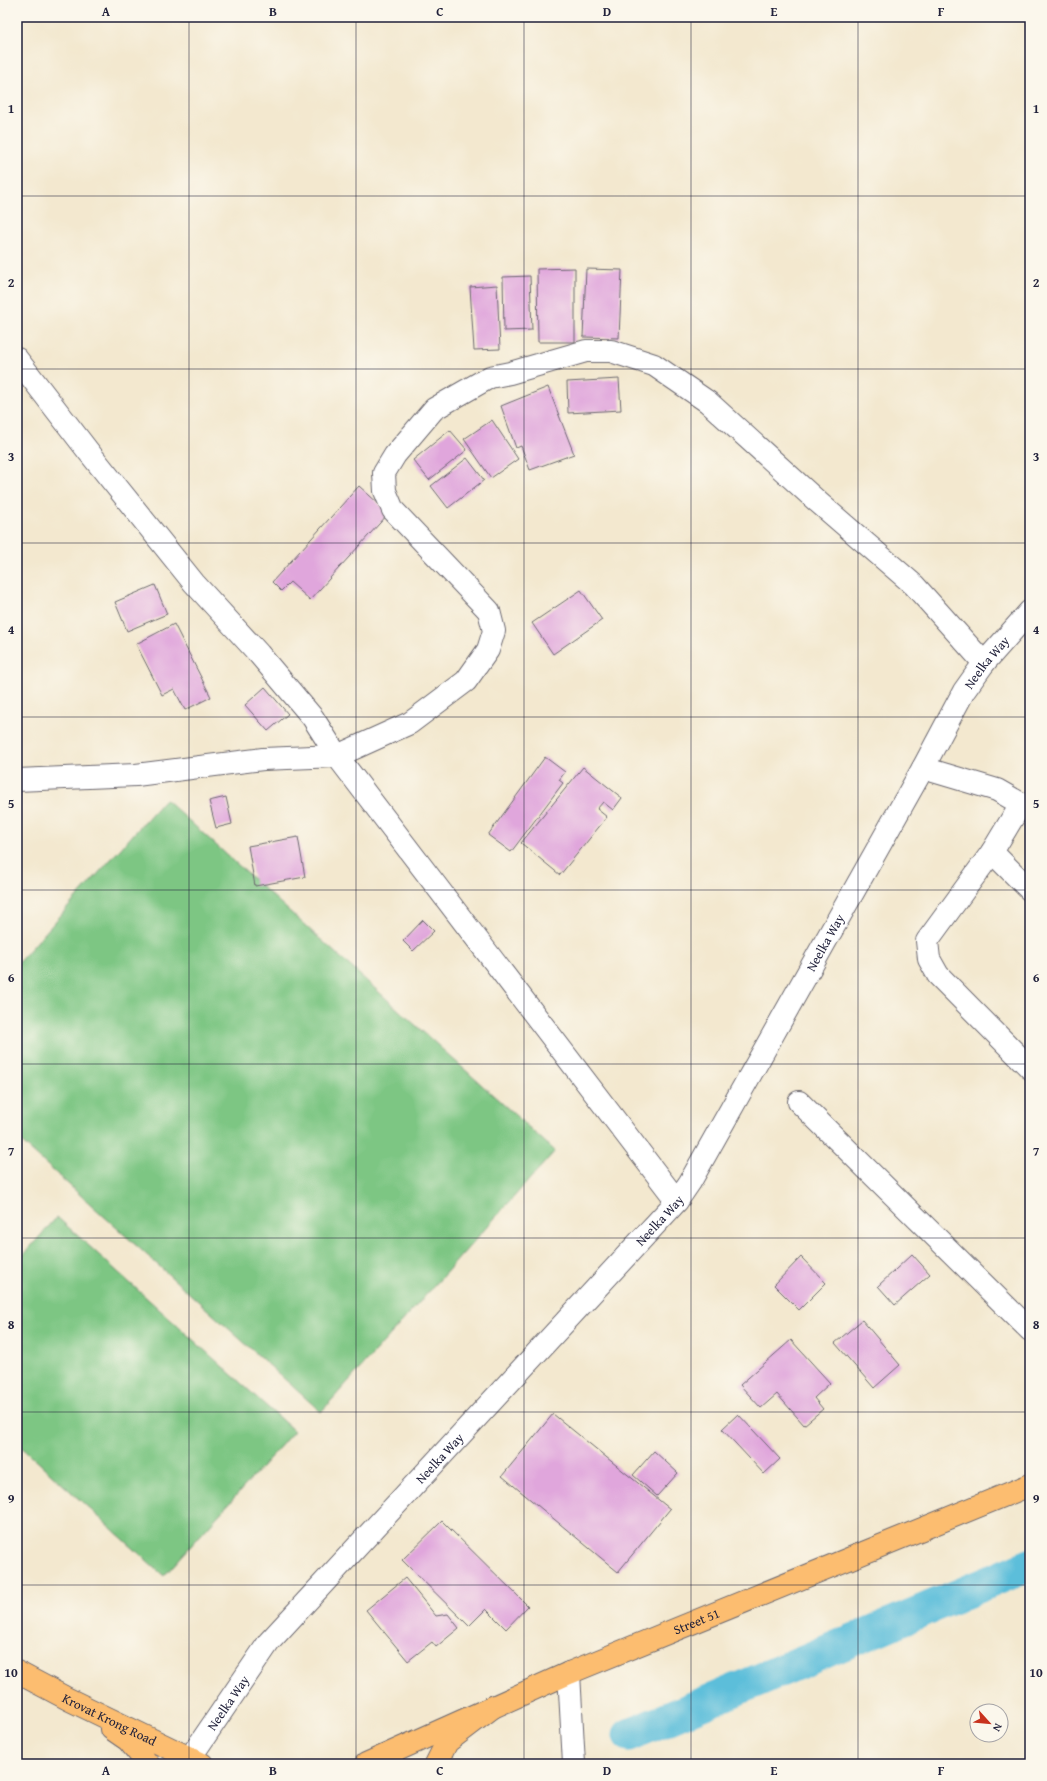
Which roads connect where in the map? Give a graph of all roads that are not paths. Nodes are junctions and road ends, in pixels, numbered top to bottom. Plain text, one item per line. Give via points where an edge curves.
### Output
1 (17, 359) edge
2 (1030, 611) edge
3 (984, 663) junction
4 (337, 756) junction
5 (923, 768) junction
6 (17, 780) edge
7 (1025, 807) edge
8 (992, 852) junction
9 (1030, 890) edge
10 (1030, 1068) edge
11 (800, 1102) dead end
12 (677, 1201) junction
13 (1030, 1330) edge
14 (1030, 1486) edge
15 (17, 1672) edge
16 (569, 1673) junction
17 (68, 1699) junction
18 (493, 1707) junction
19 (196, 1761) edge
20 (148, 1764) edge
21 (366, 1764) edge
22 (436, 1764) edge
23 (574, 1764) edge

1 - 4 street via 194,583 313,718
2 - 3 street, Neelka Way
3 - 4 street via 914,585 708,402 654,365 611,351 586,351 490,377 434,409 395,455 384,473 385,491 393,510 489,610 494,631 488,650 466,681 410,723
3 - 5 street, Neelka Way via 964,690
4 - 6 street via 263,759 136,775
4 - 12 street
5 - 7 street via 997,790
5 - 12 street, Neelka Way
7 - 8 street
8 - 9 street
8 - 10 street via 927,941 929,959 938,975
11 - 13 street
12 - 19 street, Neelka Way via 269,1642
14 - 16 main road, Street 51
15 - 17 main road, Krovat Krong Road
16 - 18 main road, Street 51
16 - 23 street
17 - 19 main road, Krovat Krong Road
17 - 20 main road via 128,1740
18 - 21 main road, Street 51
18 - 22 main road via 447,1742

